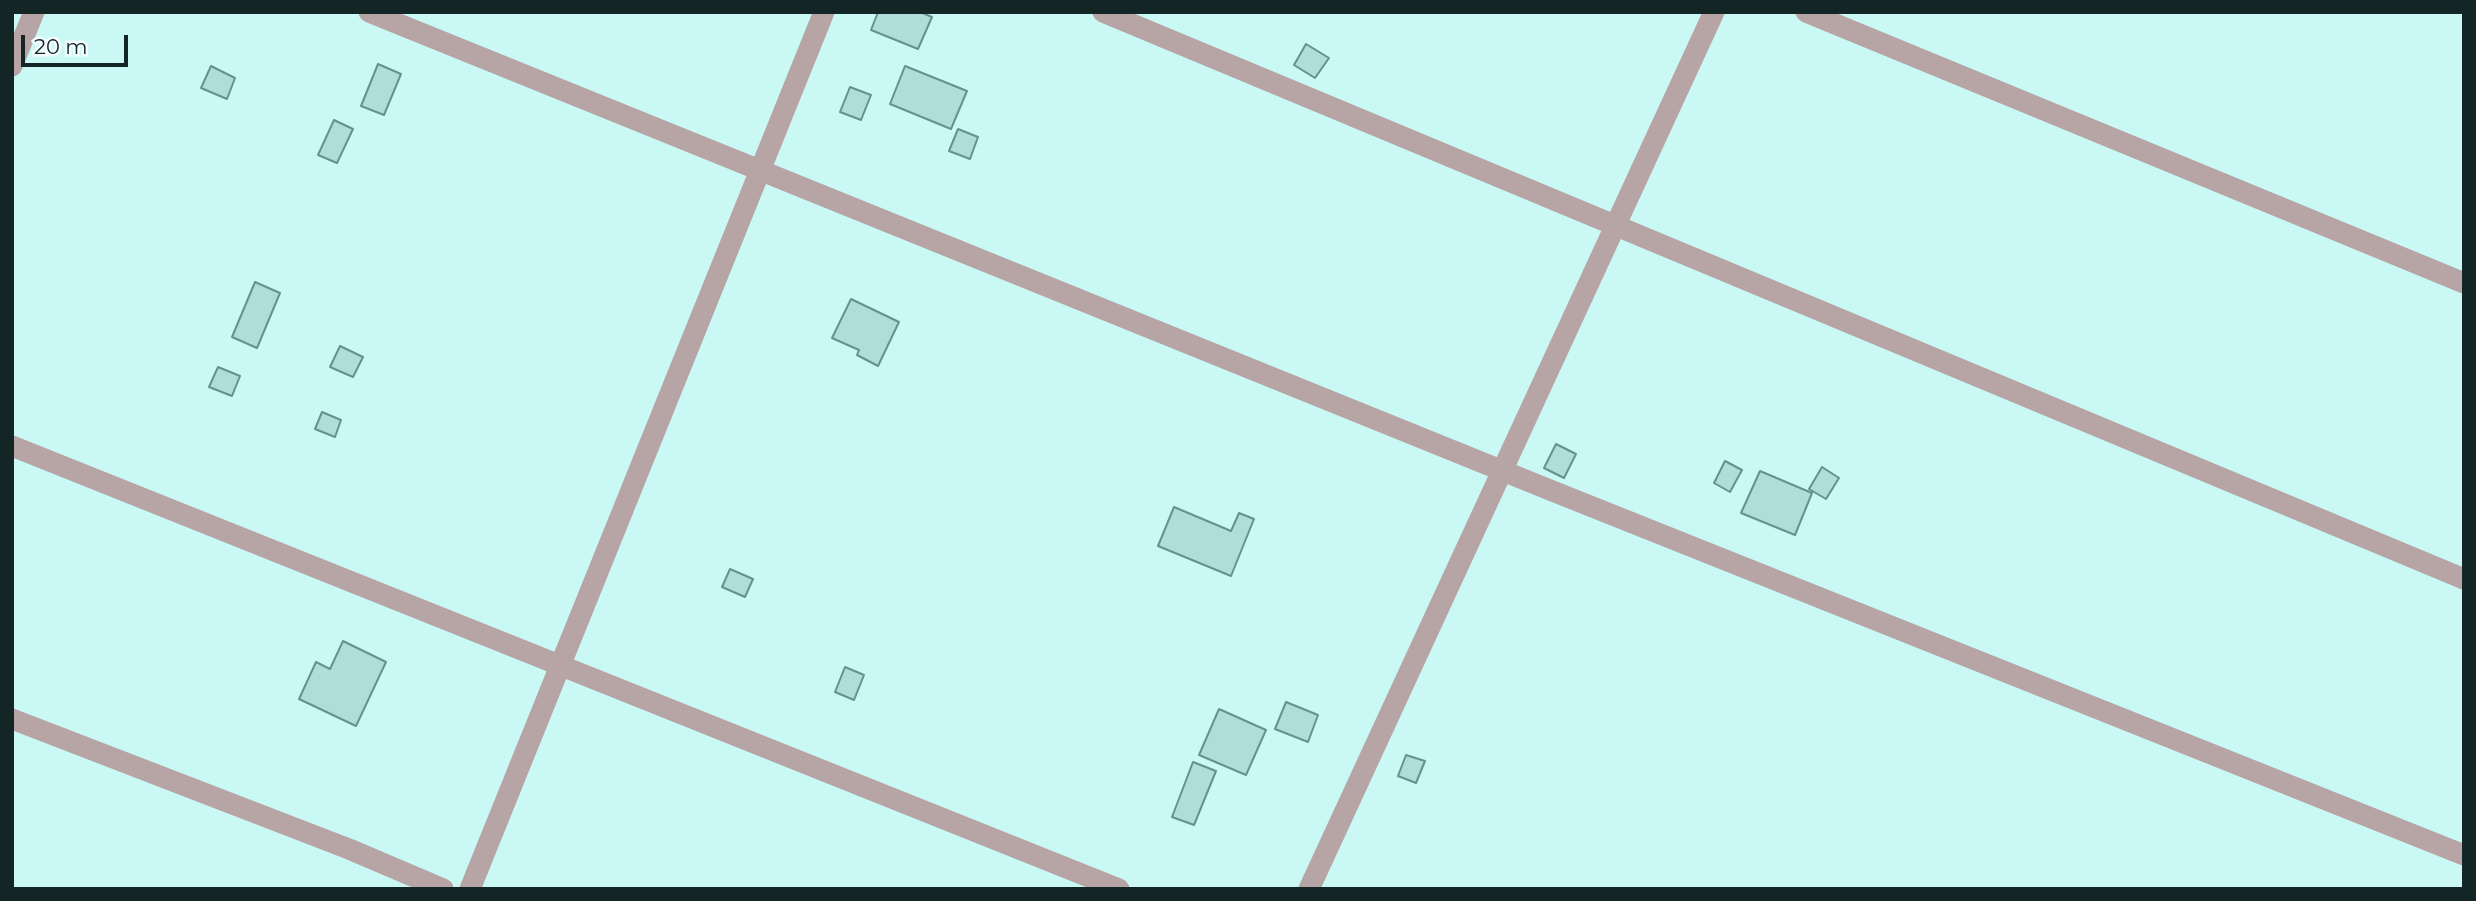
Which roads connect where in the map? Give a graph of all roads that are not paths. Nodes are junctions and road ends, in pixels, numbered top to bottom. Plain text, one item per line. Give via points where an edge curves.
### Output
1 (34, 12) edge
2 (369, 12) edge
3 (824, 12) edge
4 (1103, 12) edge
5 (1714, 12) edge
6 (1806, 12) edge
7 (12, 66) edge
8 (760, 170) junction
9 (1615, 225) junction
10 (2464, 283) edge
11 (12, 446) edge
12 (1502, 470) junction
13 (2464, 579) edge
14 (560, 664) junction
15 (12, 719) edge
16 (2464, 855) edge
17 (443, 889) edge
18 (470, 889) edge
19 (1119, 889) edge
20 (1309, 889) edge

1 - 7 street
2 - 8 street
3 - 8 street
4 - 9 street
5 - 9 street
6 - 10 street
8 - 12 street
8 - 14 street
9 - 12 street
9 - 13 street
11 - 14 street
12 - 16 street
12 - 20 street
14 - 18 street
14 - 19 street
15 - 17 street

